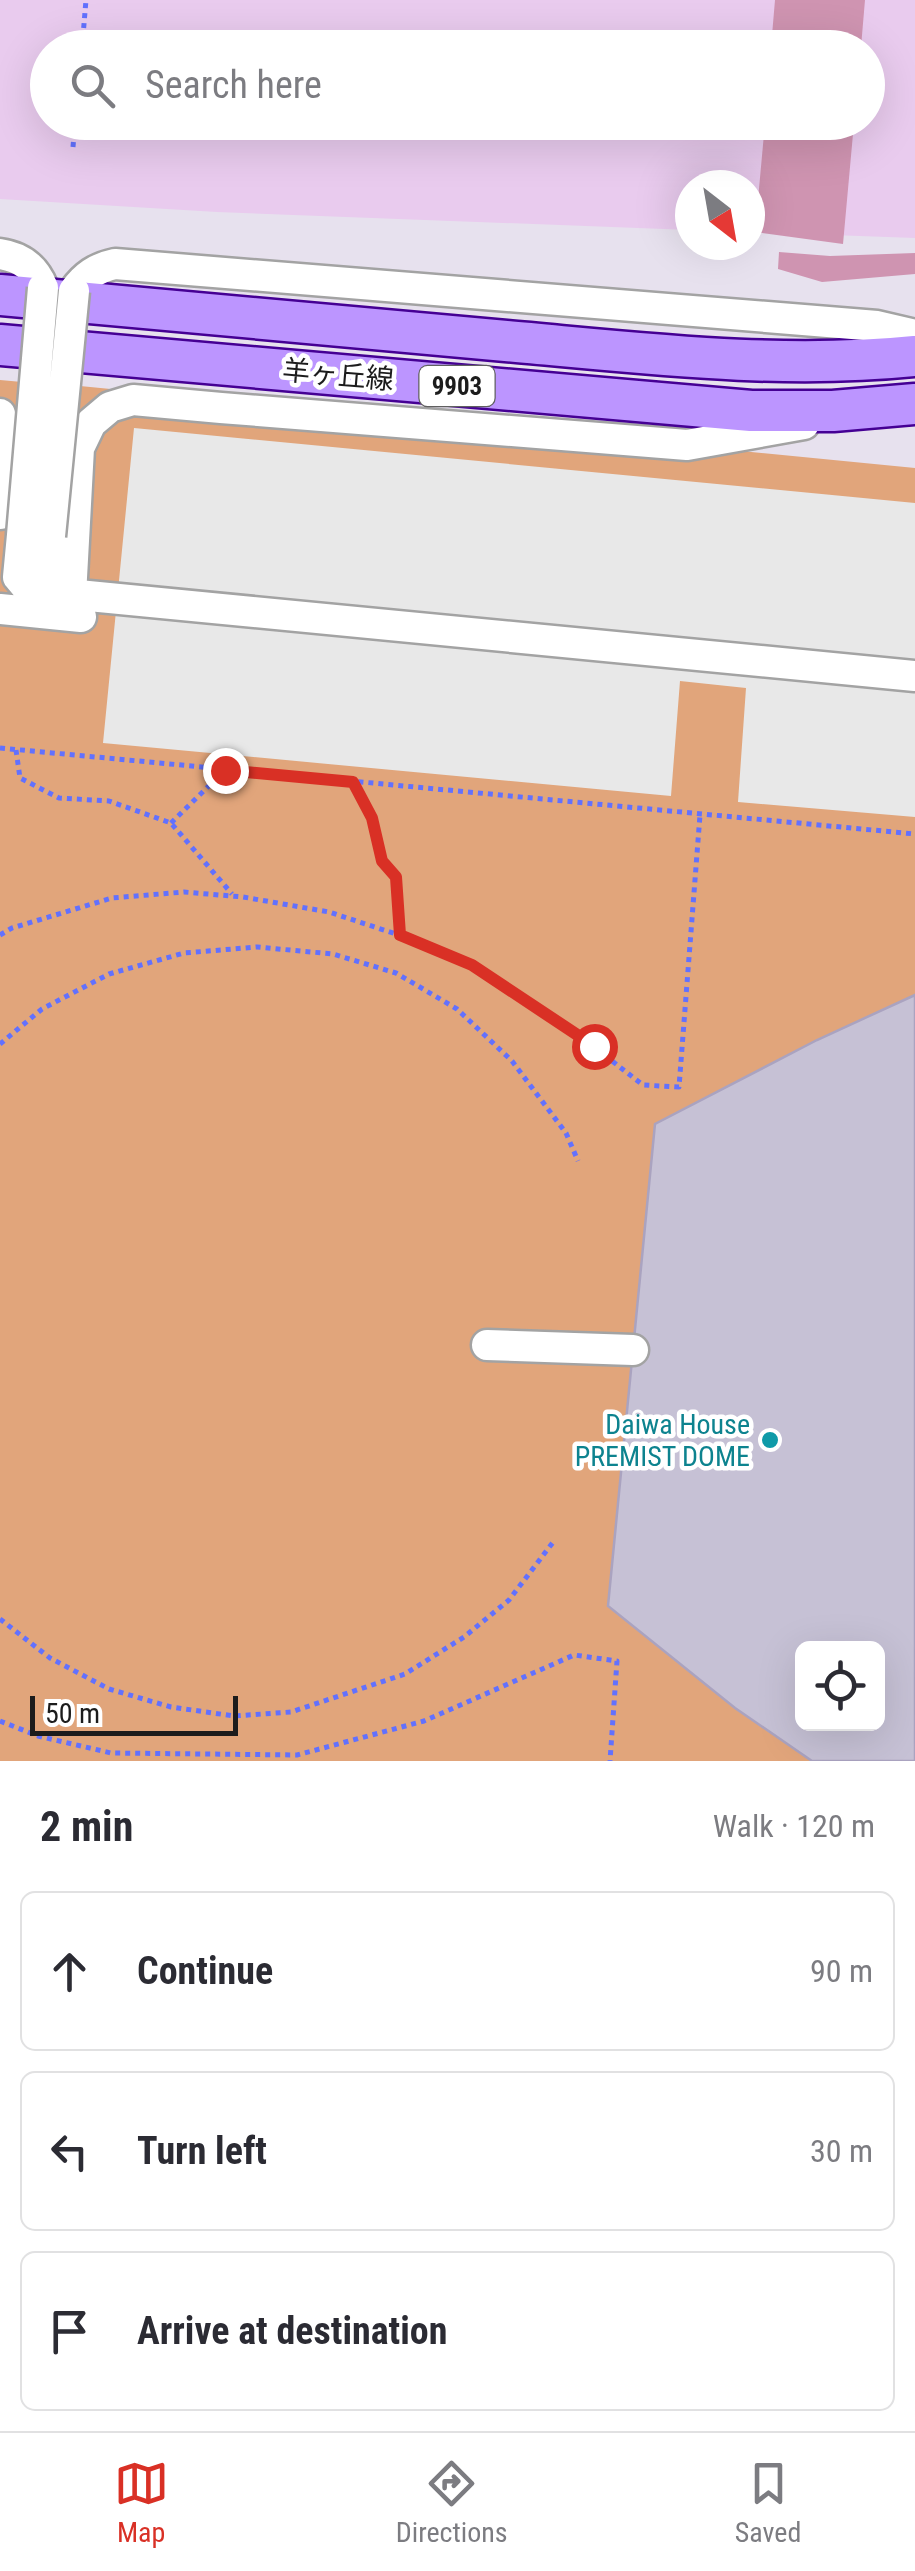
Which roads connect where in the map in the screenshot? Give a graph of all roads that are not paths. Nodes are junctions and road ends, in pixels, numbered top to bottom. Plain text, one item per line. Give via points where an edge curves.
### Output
1 (0, 254) edge
2 (59, 290) junction
3 (0, 295) edge
4 (915, 335) edge
5 (0, 345) edge
6 (915, 356) edge
7 (915, 404) edge
8 (0, 414) edge
9 (24, 528) edge
10 (65, 602) junction
11 (0, 609) edge
12 (915, 676) edge
13 (915, 694) edge
14 (487, 1345) dead end
15 (633, 1350) dead end

1 - 2 lane via 28,265
2 - 4 lane via 115,264 877,326
2 - 9 lane, bridge
3 - 6 main road, 羊ヶ丘線 / 9903 via 725,359
5 - 7 main road, 羊ヶ丘線 / 9903 via 751,411
7 - 10 lane via 687,445 121,402 91,423 79,448
8 - 9 lane
9 - 10 lane
10 - 11 lane
10 - 12 lane
10 - 13 lane
14 - 15 lane

